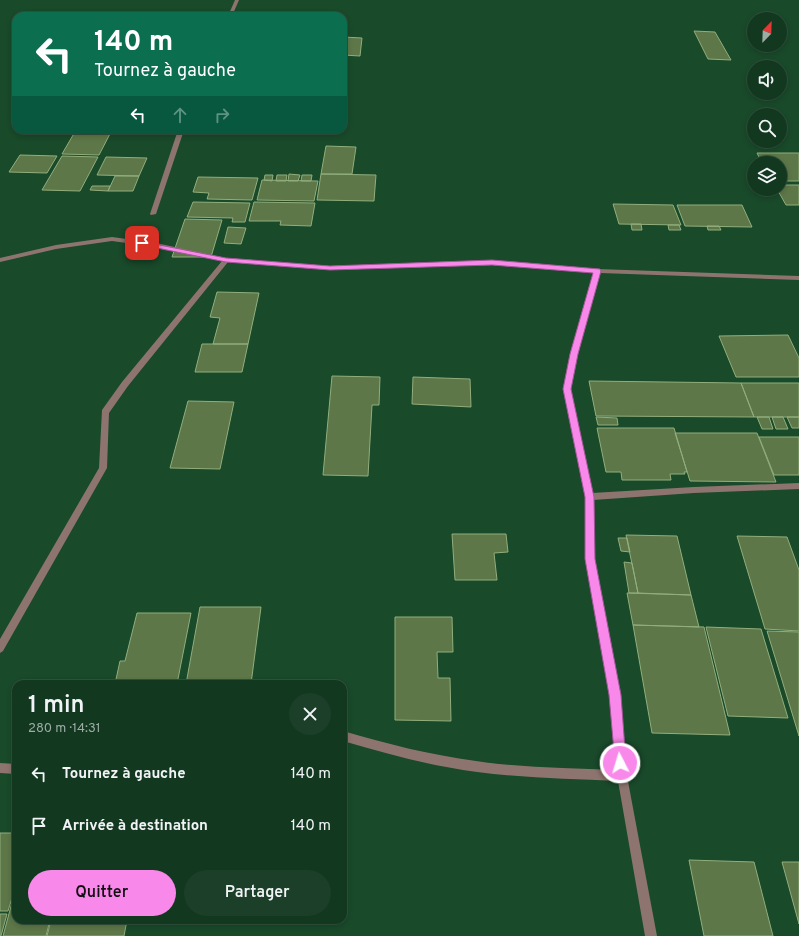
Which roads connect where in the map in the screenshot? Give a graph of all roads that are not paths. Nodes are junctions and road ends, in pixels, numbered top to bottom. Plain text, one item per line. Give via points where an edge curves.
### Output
1 (237, 0) edge
2 (232, 12) edge
3 (180, 134) edge
4 (153, 214) dead end
5 (0, 260) edge
6 (226, 260) junction
7 (597, 271) junction
8 (799, 278) edge
9 (799, 486) edge
10 (589, 497) junction
11 (0, 648) edge
12 (347, 737) edge
13 (0, 768) edge
14 (12, 769) edge
15 (622, 776) junction
16 (651, 936) edge

1 - 2 street
3 - 4 street
5 - 6 street via 56,247 112,239 156,245
6 - 7 street via 330,268 492,263
6 - 11 street via 124,384 105,412 103,468
7 - 8 street
7 - 10 street via 567,389
9 - 10 street
10 - 15 street via 590,559 615,695
12 - 15 street via 394,751 459,764
13 - 14 street
15 - 16 street

